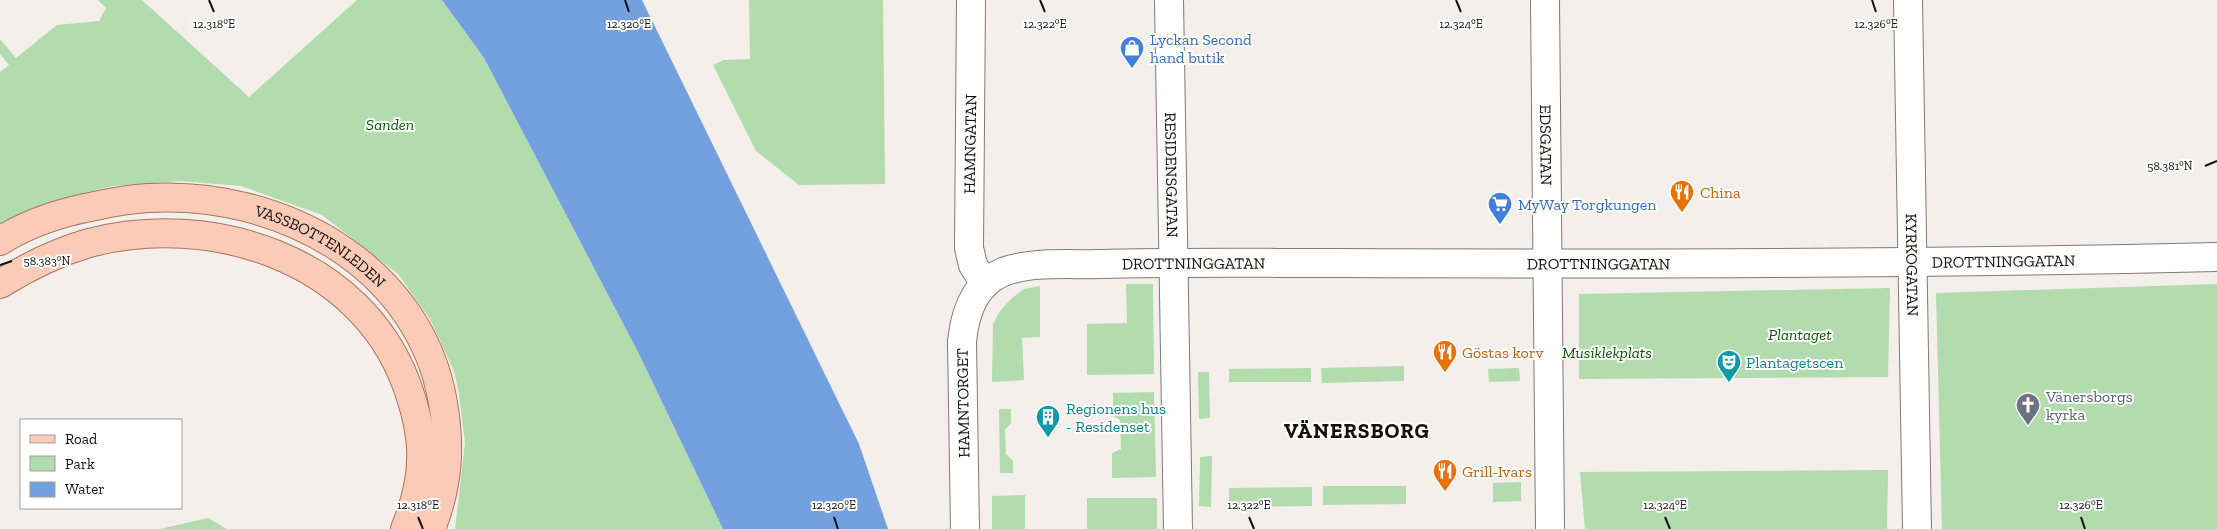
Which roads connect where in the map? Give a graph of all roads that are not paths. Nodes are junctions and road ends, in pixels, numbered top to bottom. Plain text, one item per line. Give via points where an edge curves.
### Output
1 (972, 0) edge
2 (1169, 0) edge
3 (1545, 0) edge
4 (1908, 0) edge
5 (0, 241) edge
6 (2217, 257) edge
7 (1174, 262) junction
8 (1912, 262) junction
9 (1547, 264) junction
10 (0, 284) edge
11 (985, 284) junction
12 (435, 526) edge
13 (405, 529) edge
14 (965, 529) edge
15 (1178, 529) edge
16 (1550, 529) edge
17 (1917, 529) edge

1 - 11 street, HAMNGATAN via 970,248 974,265
2 - 7 street, RESIDENSGATAN
3 - 9 street, EDSGATAN
4 - 8 street, KYRKOGATAN
5 - 12 main road, VASSBOTTENLEDEN via 28,227 81,209 148,198 180,198 257,211 334,243 390,291 419,333 437,374 447,427 448,459
6 - 8 street, DROTTNINGGATAN
7 - 9 street, DROTTNINGGATAN
7 - 11 street, DROTTNINGGATAN via 1040,266 1000,273
7 - 15 street, RESIDENSGATAN
8 - 9 street, DROTTNINGGATAN
8 - 17 street, KYRKOGATAN
9 - 16 street, EDSGATAN
10 - 13 main road, VASSBOTTENLEDEN via 21,271 89,243 166,233 204,235 240,242 310,270 339,290 383,338 400,368 418,416 419,488
11 - 14 street, HAMNTORGET via 964,318 962,341

